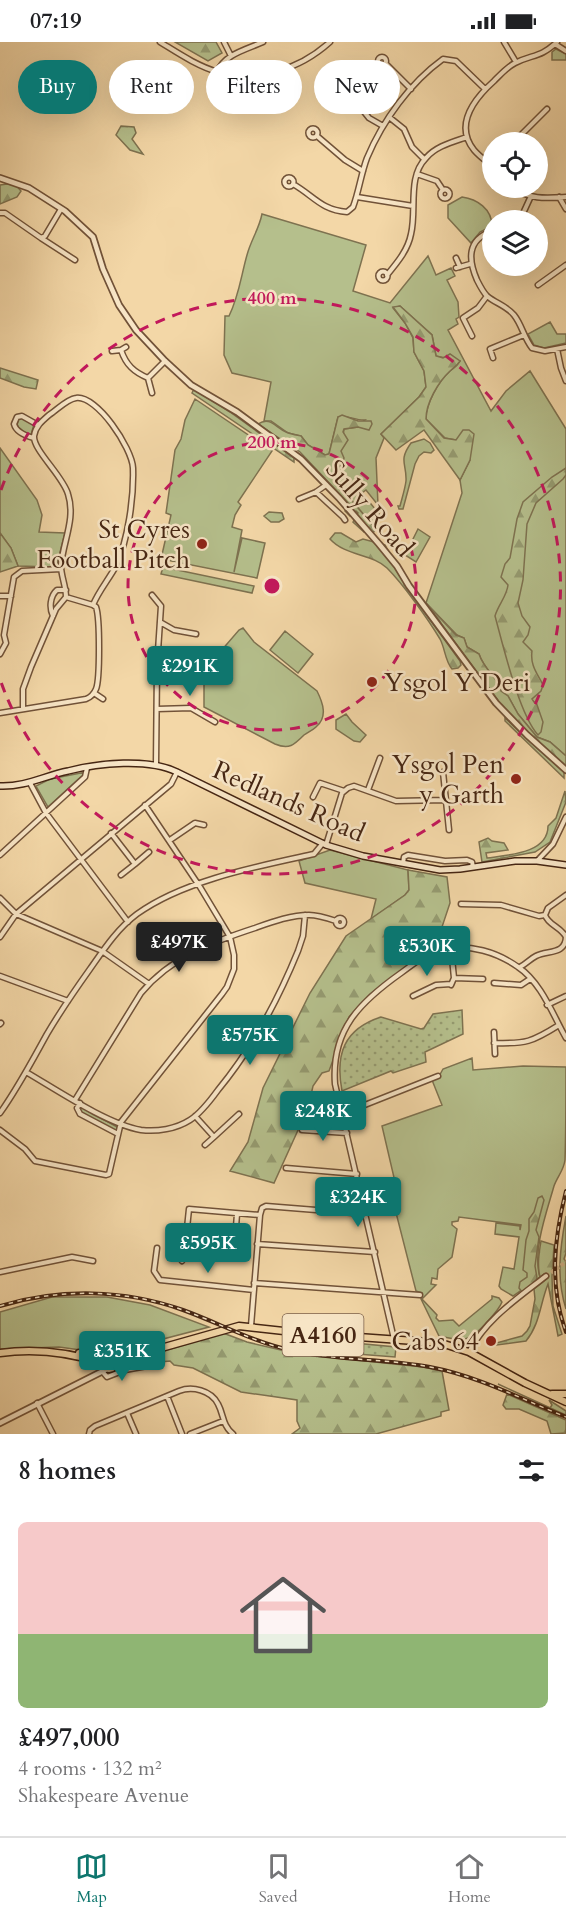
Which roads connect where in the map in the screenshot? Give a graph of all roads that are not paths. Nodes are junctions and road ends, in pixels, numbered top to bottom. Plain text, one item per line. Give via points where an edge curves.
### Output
1 (160, 42) edge
2 (224, 42) edge
3 (262, 42) edge
4 (330, 42) edge
5 (504, 42) edge
6 (556, 43) edge
7 (566, 51) edge
8 (231, 56) junction
9 (224, 60) edge
10 (302, 62) edge
11 (516, 62) junction
12 (206, 68) edge
13 (400, 77) edge
14 (411, 89) junction
15 (485, 89) junction
16 (547, 109) dead end
17 (366, 114) edge
18 (389, 117) junction
19 (383, 126) junction
20 (524, 132) edge
21 (316, 136) dead end
22 (467, 137) junction
23 (482, 157) edge
24 (424, 159) junction
25 (363, 171) junction
26 (417, 174) junction
27 (0, 178) edge
28 (293, 184) dead end
29 (443, 189) dead end
30 (357, 197) junction
31 (559, 197) junction
32 (566, 197) edge
33 (548, 198) edge
34 (413, 206) junction
35 (61, 209) junction
36 (566, 209) edge
37 (0, 213) edge
38 (482, 235) edge
39 (41, 238) junction
40 (456, 258) dead end
41 (75, 260) dead end
42 (470, 264) junction
43 (566, 265) edge
44 (387, 274) dead end
45 (538, 285) dead end
46 (487, 296) junction
47 (524, 335) junction
48 (472, 336) dead end
49 (566, 347) edge
50 (557, 349) junction
51 (112, 351) dead end
52 (493, 358) dead end
53 (165, 361) junction
54 (148, 378) junction
55 (566, 381) edge
56 (152, 393) dead end
57 (38, 425) junction
58 (34, 438) junction
59 (326, 485) junction
60 (316, 492) junction
61 (299, 499) dead end
62 (345, 520) dead end
63 (61, 569) junction
64 (66, 590) junction
65 (0, 596) edge
66 (11, 596) junction
67 (152, 596) dead end
68 (66, 597) junction
69 (93, 605) junction
70 (53, 617) junction
71 (160, 622) junction
72 (196, 634) dead end
73 (0, 654) edge
74 (94, 693) junction
75 (103, 699) dead end
76 (23, 709) junction
77 (156, 709) junction
78 (0, 713) edge
79 (215, 722) dead end
80 (380, 758) dead end
81 (156, 764) junction
82 (87, 768) junction
83 (566, 770) edge
84 (177, 772) junction
85 (443, 772) dead end
86 (30, 783) junction
87 (0, 786) edge
88 (368, 790) junction
89 (344, 791) junction
90 (314, 797) dead end
91 (446, 800) junction
92 (145, 805) junction
93 (46, 813) junction
94 (566, 817) edge
95 (204, 825) dead end
96 (565, 825) edge
97 (449, 830) dead end
98 (111, 833) junction
99 (170, 840) junction
100 (325, 844) junction
101 (149, 852) dead end
102 (1, 853) edge
103 (81, 859) junction
104 (537, 861) junction
105 (135, 864) junction
106 (566, 865) edge
107 (121, 875) dead end
108 (199, 885) junction
109 (566, 895) edge
110 (0, 898) edge
111 (461, 904) dead end
112 (16, 914) junction
113 (305, 915) junction
114 (545, 915) junction
115 (336, 921) dead end
116 (128, 922) junction
117 (0, 937) edge
118 (230, 937) junction
119 (566, 937) edge
120 (451, 948) junction
121 (102, 951) junction
122 (519, 967) junction
123 (0, 976) edge
124 (454, 978) junction
125 (483, 979) dead end
126 (530, 979) junction
127 (494, 983) dead end
128 (149, 984) junction
129 (412, 996) dead end
130 (566, 996) edge
131 (68, 1001) junction
132 (548, 1005) junction
133 (559, 1026) junction
134 (494, 1032) dead end
135 (566, 1038) edge
136 (495, 1043) junction
137 (495, 1054) dead end
138 (26, 1072) junction
139 (438, 1076) dead end
140 (75, 1100) junction
141 (80, 1102) junction
142 (1, 1110) edge
143 (239, 1114) dead end
144 (342, 1114) junction
145 (195, 1116) junction
146 (120, 1124) junction
147 (0, 1130) edge
148 (302, 1130) dead end
149 (347, 1133) junction
150 (118, 1134) junction
151 (214, 1137) junction
152 (205, 1145) dead end
153 (286, 1168) dead end
154 (357, 1174) junction
155 (260, 1212) junction
156 (237, 1214) junction
157 (366, 1214) junction
158 (231, 1241) dead end
159 (257, 1244) junction
160 (157, 1248) dead end
161 (375, 1252) junction
162 (93, 1261) dead end
163 (182, 1261) dead end
164 (0, 1272) edge
165 (546, 1276) tunnel mouth
166 (254, 1283) junction
167 (254, 1290) junction
168 (384, 1293) junction
169 (420, 1295) dead end
170 (251, 1326) junction
171 (394, 1340) junction
172 (154, 1350) junction
173 (469, 1352) junction
174 (0, 1353) edge
175 (105, 1363) junction
176 (158, 1364) dead end
177 (552, 1394) junction
178 (566, 1394) edge
179 (167, 1396) junction
180 (566, 1402) edge
181 (38, 1403) junction
182 (126, 1413) junction
183 (223, 1421) junction
184 (0, 1423) edge
185 (53, 1434) edge
186 (89, 1434) edge
187 (136, 1434) edge
188 (182, 1434) edge
189 (190, 1434) edge
190 (233, 1434) edge

1 - 12 street
2 - 8 street
3 - 8 street
4 - 10 street
5 - 11 street
6 - 7 street
6 - 11 street via 536,57
8 - 9 street
11 - 15 street
13 - 14 street
14 - 15 street via 443,59 456,61
14 - 18 street
15 - 22 street via 471,106 466,121
16 - 20 street
17 - 19 street
18 - 19 street
18 - 24 street via 404,129 412,147
19 - 25 street
21 - 25 street
22 - 23 street
22 - 24 street
24 - 26 street
25 - 30 street
26 - 29 street via 437,181
26 - 34 street
27 - 35 street, Sully Road via 29,188
28 - 30 street via 323,207 338,211 347,212
30 - 34 street
31 - 32 street
31 - 33 street
31 - 36 street
34 - 44 street via 409,243
35 - 39 street
35 - 53 street, Sully Road via 93,237 119,305
37 - 39 street
38 - 42 street via 474,244
39 - 41 street
40 - 42 street via 458,267
42 - 46 street
43 - 45 street
46 - 47 street via 514,314
46 - 48 street via 463,318
47 - 50 street via 537,350
47 - 52 street via 490,349
49 - 50 street
50 - 55 street
51 - 54 street via 124,349 126,363
53 - 54 street
53 - 59 street, Sully Road via 191,385 237,412 301,459
54 - 56 street
57 - 58 street
57 - 58 street via 22,416 14,424 21,433
57 - 69 street via 68,401 81,398 115,427 132,457 132,487 122,551
58 - 63 street via 61,479 69,499 72,516
59 - 60 street
59 - 83 street, Sully Road via 397,567 496,703
60 - 61 street
60 - 62 street
63 - 64 street
63 - 66 street via 19,572 12,581
64 - 68 street
64 - 70 street via 57,590 52,595
65 - 66 street
66 - 73 street via 6,642
67 - 71 street via 160,606
68 - 69 street
68 - 70 street
69 - 74 street via 99,620
70 - 76 street via 23,689
71 - 72 street via 174,630
71 - 77 street
74 - 75 street
74 - 76 street via 86,699
76 - 78 street
77 - 79 street via 191,708
77 - 81 street
80 - 88 street
81 - 82 main road, Redlands Road
81 - 84 main road, Redlands Road
82 - 86 main road, Redlands Road
82 - 93 street via 86,777
84 - 92 street via 171,783
84 - 100 main road, Redlands Road
85 - 91 street
86 - 87 main road, Redlands Road
86 - 93 street
88 - 89 street via 354,786
88 - 91 street via 396,801
89 - 90 street via 320,783
89 - 100 street
91 - 97 street
92 - 98 street
92 - 99 street
93 - 102 street
93 - 103 street
94 - 96 street
95 - 99 street via 195,823
96 - 104 street
98 - 103 street
98 - 105 street
99 - 108 street
100 - 104 main road, Redlands Road via 352,853 445,870
100 - 108 street via 314,854 257,866
101 - 105 street
103 - 112 street
103 - 116 street
104 - 106 main road, Redlands Road
105 - 107 street
108 - 116 street via 156,902
108 - 118 street
109 - 114 street
110 - 112 street
111 - 114 street via 501,905
112 - 117 street
112 - 121 street
113 - 115 street
113 - 118 street
113 - 145 street via 298,951 260,1029 238,1064
114 - 119 street
116 - 121 street
118 - 128 street via 189,954
118 - 146 street via 234,962 227,987
119 - 122 street via 561,949 535,956
120 - 122 street via 486,951
120 - 124 street
120 - 144 street via 424,956 370,996 353,1016 342,1035 334,1065
121 - 128 street
121 - 131 street
122 - 126 street
123 - 131 street
124 - 125 street
124 - 129 street via 451,985 436,985
126 - 127 street via 521,985
126 - 132 street
128 - 140 street
130 - 132 street
131 - 138 street
132 - 133 street
133 - 135 street
133 - 136 street via 530,1042
134 - 136 street
136 - 137 street
138 - 140 street
138 - 142 street
139 - 144 street
140 - 141 street
141 - 146 street
141 - 150 street via 80,1114
143 - 151 street
144 - 149 street
145 - 146 street via 181,1125 157,1130
145 - 151 street
146 - 150 street
147 - 150 street via 26,1149 35,1161 106,1175 111,1170
148 - 149 street
149 - 154 street
151 - 152 street
153 - 154 street
154 - 157 street
155 - 156 street
155 - 157 street via 266,1206
155 - 159 street
156 - 158 street via 235,1240
156 - 163 street via 189,1209
157 - 161 street
159 - 161 street
159 - 166 street
160 - 167 street via 154,1271 160,1280
161 - 168 street
162 - 164 street via 72,1257
165 - 173 street via 500,1313
166 - 167 street
166 - 168 street
167 - 170 street
168 - 169 street
168 - 171 street
170 - 171 main road, A4160
170 - 172 main road, A4160 via 229,1328
171 - 173 main road, A4160 via 441,1343
172 - 175 main road, A4160
172 - 175 main road, A4160 via 114,1366 115,1360
173 - 177 main road, A4160
174 - 175 main road, A4160 via 78,1353
175 - 176 street via 107,1377
175 - 181 street via 90,1376
177 - 178 main road, A4160
177 - 180 main road, A4160
179 - 182 street
179 - 183 street via 184,1389 202,1391 214,1398
179 - 188 street
181 - 184 street
181 - 185 street
182 - 186 street via 95,1426
182 - 187 street
183 - 189 street
183 - 190 street

